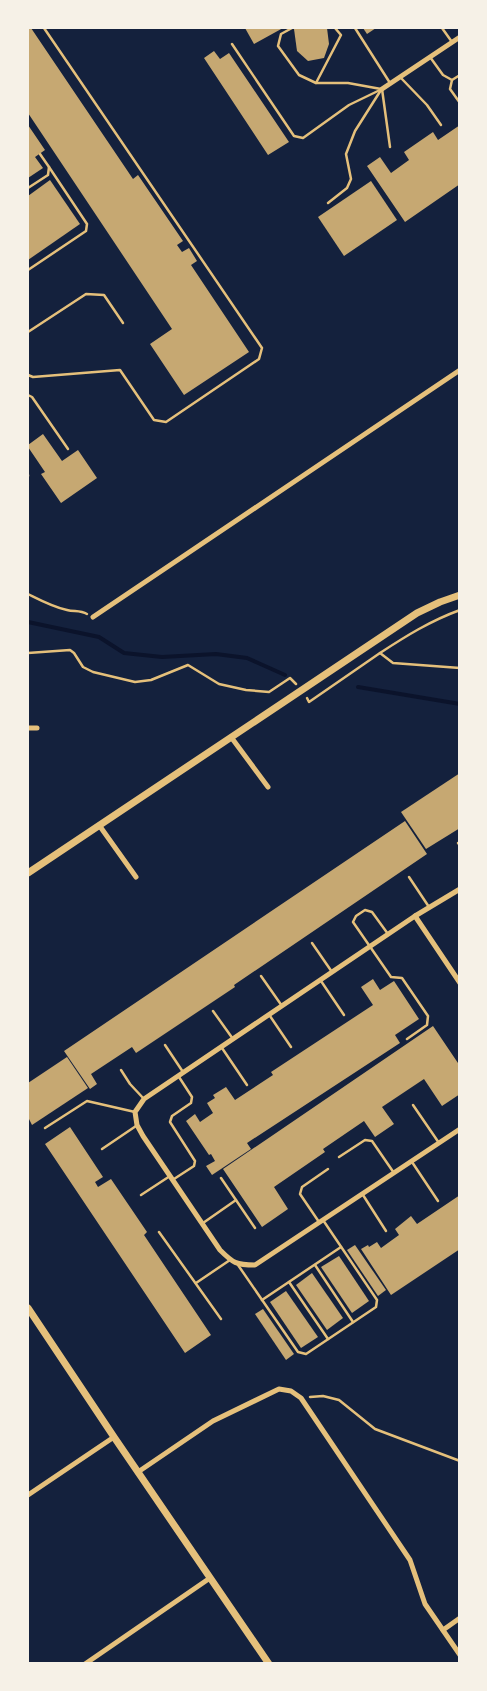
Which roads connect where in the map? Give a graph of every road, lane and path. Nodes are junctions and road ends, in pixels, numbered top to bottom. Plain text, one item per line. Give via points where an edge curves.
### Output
1 (44, 28) edge
2 (292, 28) edge
3 (335, 28) edge
4 (355, 28) edge
5 (442, 28) edge
6 (460, 37) edge
7 (452, 42) junction
8 (232, 44) dead end
9 (430, 57) junction
10 (460, 75) edge
11 (400, 77) junction
12 (452, 80) junction
13 (316, 83) junction
14 (390, 83) junction
15 (382, 89) junction
16 (460, 103) edge
17 (441, 125) dead end
18 (390, 147) dead end
19 (40, 154) dead end
20 (49, 167) junction
21 (28, 188) edge
22 (328, 203) dead end
23 (28, 270) edge
24 (123, 323) dead end
25 (28, 332) edge
26 (460, 370) edge
27 (28, 375) edge
28 (28, 395) edge
29 (68, 449) dead end
30 (28, 594) edge
31 (460, 595) edge
32 (460, 610) edge
33 (93, 617) joint
34 (28, 653) edge
35 (380, 653) junction
36 (460, 668) edge
37 (301, 690) junction
38 (28, 728) edge
39 (37, 728) dead end
40 (231, 737) junction
41 (268, 787) dead end
42 (99, 825) junction
43 (28, 873) edge
44 (136, 877) dead end
45 (410, 877) dead end
46 (459, 889) edge
47 (429, 907) junction
48 (415, 916) junction
49 (388, 934) junction
50 (312, 943) dead end
51 (370, 946) junction
52 (332, 972) junction
53 (261, 976) dead end
54 (320, 980) junction
55 (460, 983) edge
56 (282, 1006) junction
57 (213, 1011) dead end
58 (269, 1014) junction
59 (344, 1015) dead end
60 (232, 1039) junction
61 (407, 1039) dead end
62 (165, 1045) dead end
63 (221, 1047) junction
64 (291, 1047) dead end
65 (120, 1070) dead end
66 (183, 1072) junction
67 (178, 1076) junction
68 (247, 1085) dead end
69 (144, 1099) junction
70 (413, 1105) dead end
71 (135, 1112) junction
72 (138, 1126) junction
73 (45, 1128) dead end
74 (460, 1129) edge
75 (439, 1143) junction
76 (102, 1149) dead end
77 (339, 1158) dead end
78 (411, 1161) junction
79 (328, 1169) dead end
80 (394, 1172) junction
81 (171, 1178) junction
82 (221, 1178) dead end
83 (362, 1194) junction
84 (141, 1195) dead end
85 (236, 1200) junction
86 (438, 1201) dead end
87 (321, 1221) junction
88 (202, 1223) junction
89 (255, 1228) dead end
90 (386, 1231) dead end
91 (160, 1232) dead end
92 (341, 1247) junction
93 (230, 1260) junction
94 (238, 1265) junction
95 (315, 1265) junction
96 (289, 1282) junction
97 (196, 1283) junction
98 (262, 1300) junction
99 (28, 1308) edge
100 (221, 1319) dead end
101 (354, 1322) junction
102 (328, 1339) junction
103 (301, 1398) junction
104 (114, 1437) junction
105 (460, 1461) edge
106 (138, 1472) junction
107 (28, 1495) edge
108 (210, 1578) junction
109 (460, 1618) edge
110 (443, 1630) junction
111 (460, 1655) edge
112 (85, 1664) edge
113 (269, 1664) edge

1 - 27 lane via 262,348 259,359 166,422 154,420 120,370
2 - 13 lane via 281,34 278,46 299,75
3 - 13 lane via 340,35
4 - 14 lane
5 - 7 lane
6 - 7 street
7 - 9 street
8 - 15 lane via 294,136 303,138 349,105
9 - 11 street
9 - 12 lane via 443,75
10 - 12 lane
11 - 14 street
11 - 17 lane
12 - 16 lane via 450,89
13 - 15 lane via 348,83
14 - 15 street
15 - 18 lane
15 - 22 lane via 346,154 351,179 347,188
19 - 20 lane
20 - 21 lane via 48,174
20 - 23 lane via 88,224 86,231
24 - 25 lane via 104,295 86,294
26 - 33 street
28 - 29 lane
30 - 33 path via 68,611 83,611
31 - 37 street via 417,612
32 - 35 path via 437,618
34 - 37 path via 70,650 83,667 93,672 135,682 151,680 188,665 214,681 246,690 269,692 290,678
35 - 36 path via 393,663
35 - 37 path via 309,702
37 - 40 street
38 - 39 street
40 - 41 street
40 - 42 street
42 - 43 street
42 - 44 street
45 - 47 lane
46 - 47 street
47 - 48 street
48 - 49 street
48 - 55 street
49 - 51 street
49 - 51 lane via 372,912 365,910 353,922
50 - 52 lane
51 - 52 street
51 - 61 lane via 391,977 402,978 428,1016 427,1025
52 - 54 street
53 - 56 lane
54 - 56 street
54 - 59 lane
56 - 58 street
57 - 60 lane
58 - 60 street
58 - 64 lane
60 - 63 street
62 - 66 lane
63 - 66 street
63 - 68 lane
65 - 69 lane
66 - 67 street
67 - 69 street
67 - 81 lane via 192,1096 191,1102 172,1116 170,1122 195,1161 194,1166
69 - 71 street
70 - 75 lane
71 - 72 street
71 - 73 lane via 87,1101
72 - 76 lane
72 - 81 street
74 - 75 street
75 - 78 street
77 - 80 lane via 365,1140 372,1141
78 - 80 street
78 - 86 lane
79 - 87 lane via 302,1187 300,1194
80 - 83 street
81 - 84 lane
81 - 88 street
82 - 85 lane
83 - 87 street
83 - 90 lane
85 - 88 lane
85 - 89 lane
87 - 92 lane
87 - 94 street via 255,1264
88 - 93 street
91 - 97 lane
92 - 95 lane
92 - 101 lane via 376,1300 376,1307
93 - 94 street
93 - 97 lane
94 - 98 lane
95 - 96 lane
95 - 101 lane
96 - 98 lane
96 - 102 lane
97 - 100 lane
98 - 102 lane via 298,1352 306,1354
99 - 104 street
101 - 102 lane
103 - 105 path via 323,1396 340,1400 375,1429
103 - 106 street via 291,1391 279,1389 213,1421
103 - 110 street via 410,1560 425,1604
104 - 106 street
104 - 107 street
106 - 108 street
108 - 112 street
108 - 113 street
109 - 110 street
110 - 111 street

